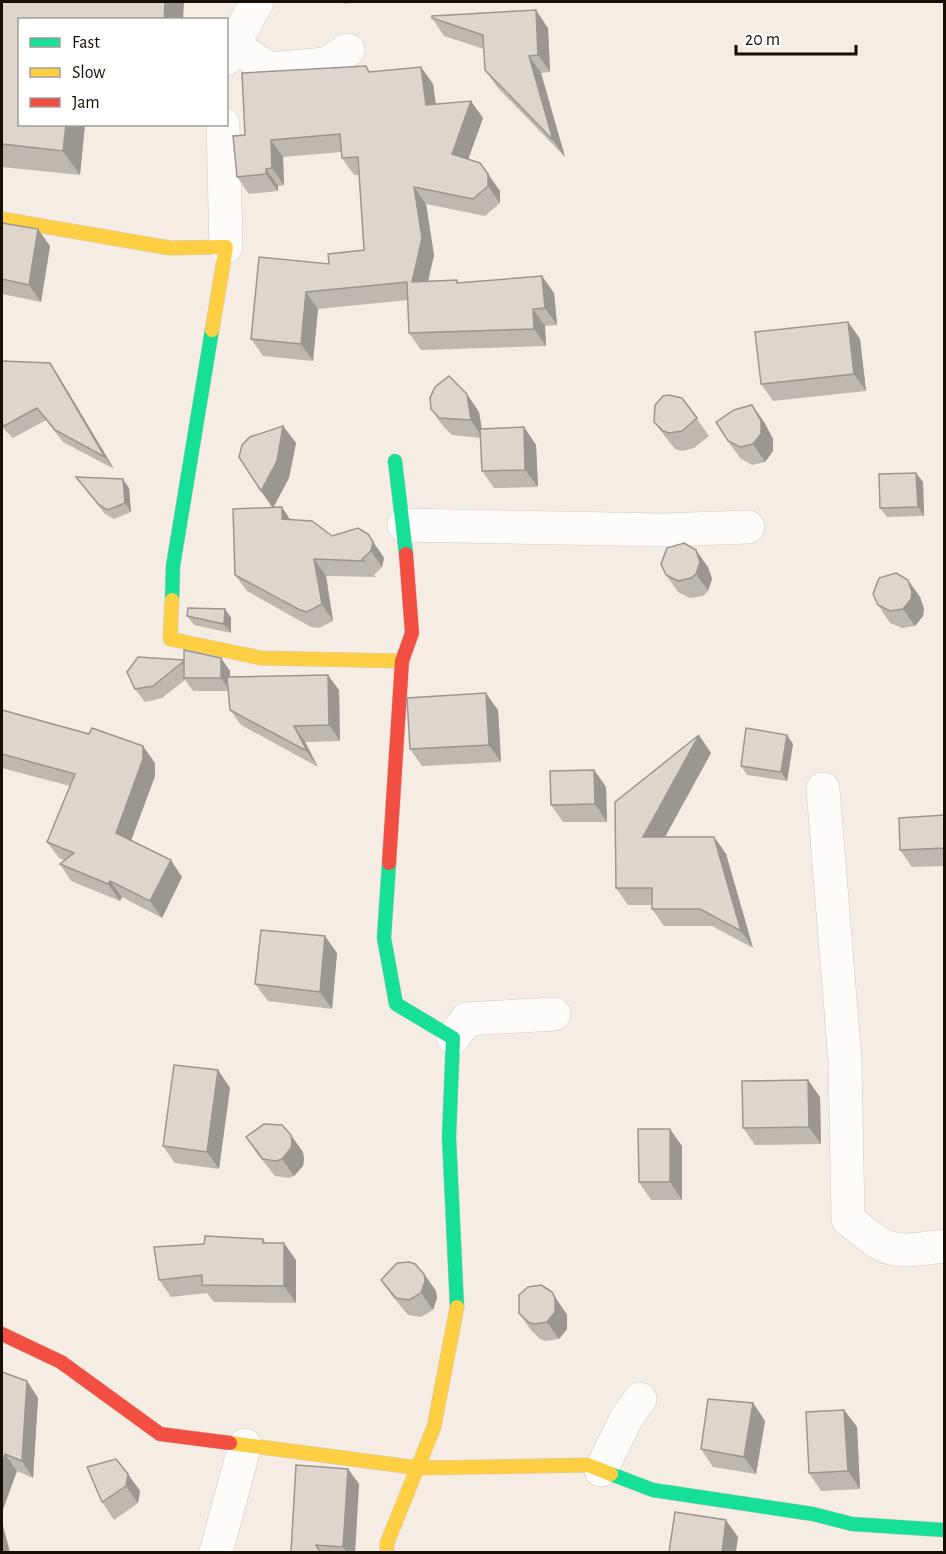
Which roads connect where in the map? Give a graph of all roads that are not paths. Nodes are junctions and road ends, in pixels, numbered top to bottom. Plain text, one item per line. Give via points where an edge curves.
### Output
1 (257, 2) edge
2 (348, 50) dead end
3 (230, 52) edge
4 (223, 126) edge
5 (2, 219) edge
6 (226, 247) junction
7 (395, 461) dead end
8 (404, 525) junction
9 (748, 527) dead end
10 (402, 661) junction
11 (823, 789) dead end
12 (554, 1014) dead end
13 (453, 1038) junction
14 (945, 1246) edge
15 (2, 1334) edge
16 (640, 1400) dead end
17 (245, 1445) junction
18 (420, 1468) junction
19 (601, 1470) junction
20 (945, 1530) edge
21 (216, 1552) edge
22 (387, 1552) edge

1 - 3 street
2 - 3 street via 326,64 269,69
4 - 6 street
5 - 6 street via 170,248
6 - 10 street via 173,566 170,639 261,658
7 - 8 street
8 - 9 street via 663,530
8 - 10 street via 412,633
10 - 13 street via 384,938 396,1004
11 - 14 street via 845,1061 848,1219 877,1244 894,1249
12 - 13 street via 467,1019
13 - 18 street via 449,1137 458,1302 434,1427
15 - 17 street via 61,1362 160,1434
16 - 19 street
17 - 18 street
17 - 21 street
18 - 19 street via 588,1465
18 - 22 street via 387,1543
19 - 20 street via 653,1490 813,1514 852,1524

